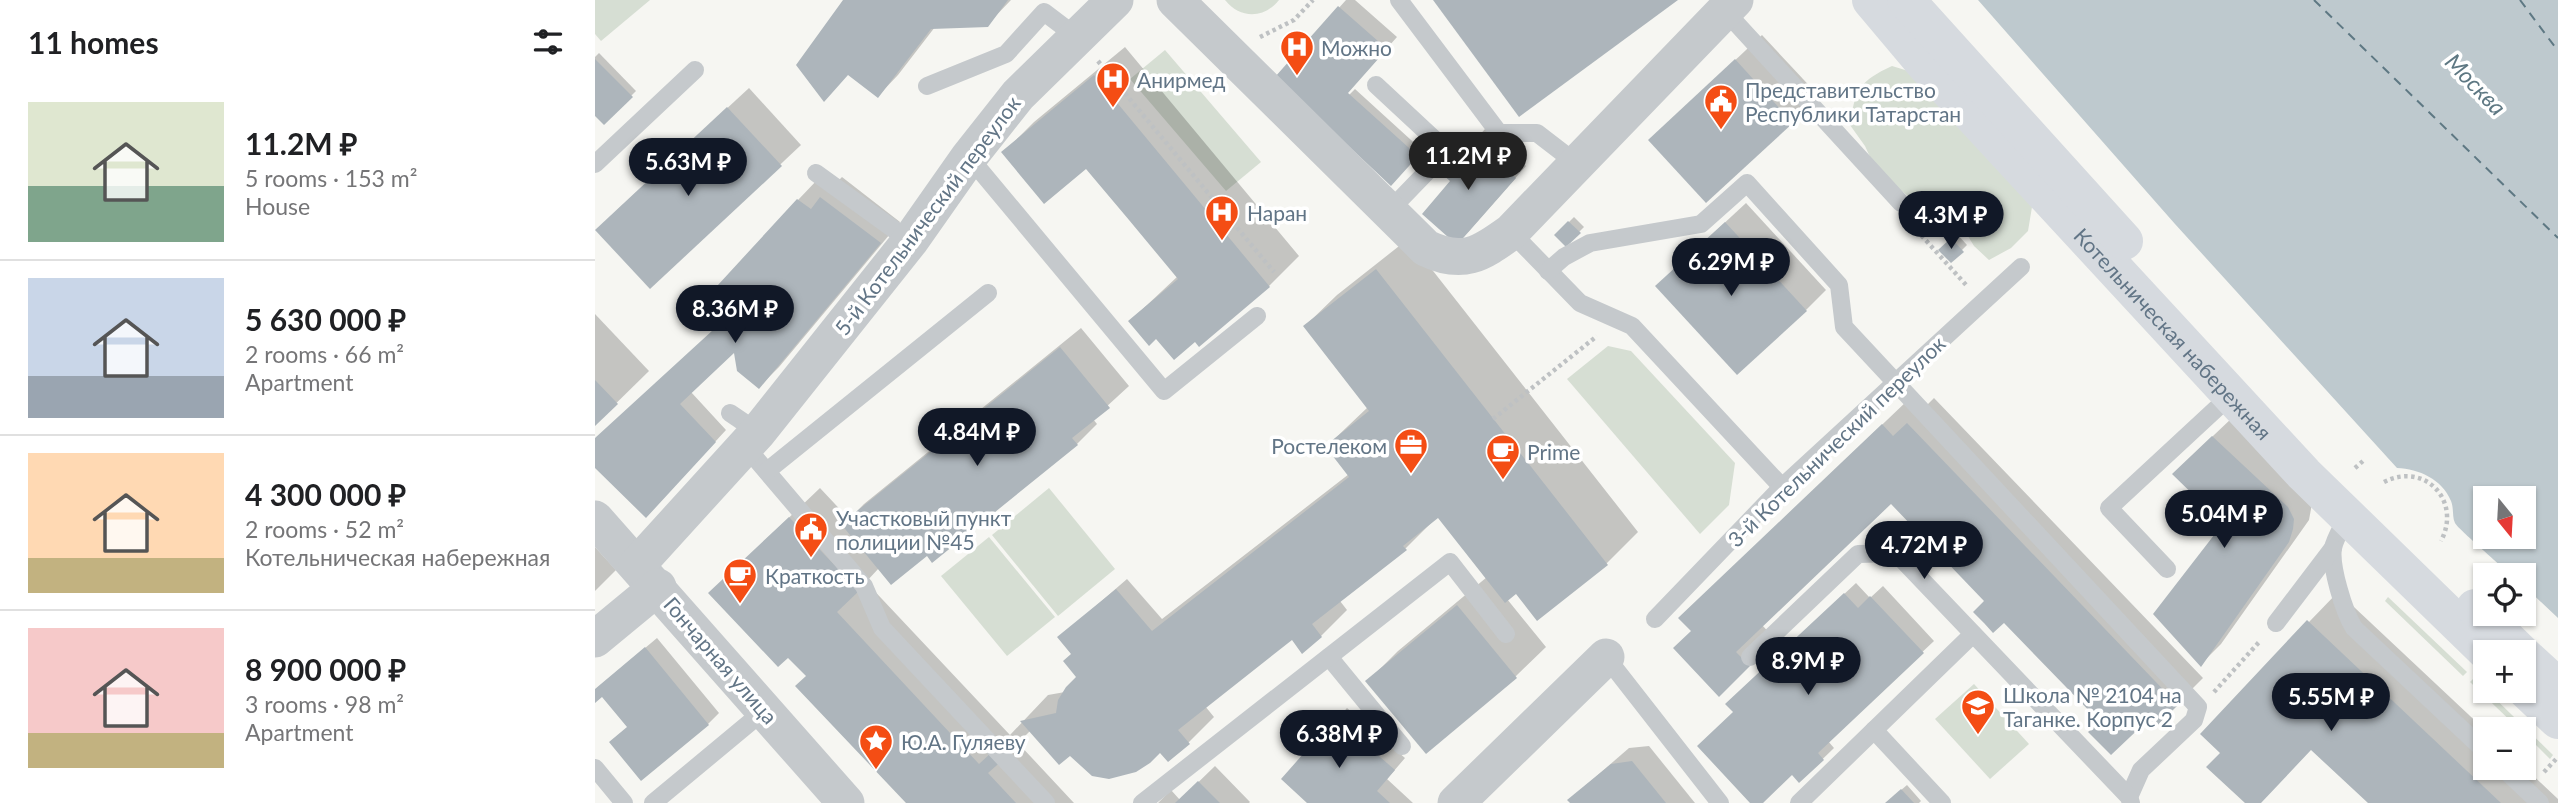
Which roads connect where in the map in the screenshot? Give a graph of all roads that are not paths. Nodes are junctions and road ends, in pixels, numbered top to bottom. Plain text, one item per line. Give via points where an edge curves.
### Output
1 (1115, 0) edge
2 (1175, 0) edge
3 (1399, 0) edge
4 (1871, 0) edge
5 (1906, 0) edge
6 (1730, 5) edge
7 (1084, 44) junction
8 (695, 70) dead end
9 (1376, 85) dead end
10 (927, 86) dead end
11 (969, 157) junction
12 (1576, 163) junction
13 (595, 164) edge
14 (815, 173) dead end
15 (1901, 203) road end
16 (1390, 210) junction
17 (1511, 232) junction
18 (910, 241) junction
19 (2021, 267) dead end
20 (1548, 271) junction
21 (988, 293) dead end
22 (1257, 316) dead end
23 (1897, 381) junction
24 (2231, 395) junction
25 (750, 441) junction
26 (1783, 487) junction
27 (595, 519) edge
28 (2340, 533) junction
29 (2167, 569) dead end
30 (648, 576) junction
31 (1655, 619) dead end
32 (2276, 623) road end
33 (1506, 634) dead end
34 (1973, 634) junction
35 (595, 639) edge
36 (2509, 640) edge
37 (2473, 641) edge
38 (1329, 657) junction
39 (1606, 657) joint
40 (1750, 657) dead end
41 (2536, 666) edge
42 (2558, 687) edge
43 (2536, 699) edge
44 (765, 710) junction
45 (2558, 720) edge
46 (1874, 730) junction
47 (2473, 740) edge
48 (1402, 746) dead end
49 (999, 754) dead end
50 (595, 768) edge
51 (2516, 780) edge
52 (1470, 798) edge
53 (1043, 800) edge
54 (2130, 800) edge
55 (624, 803) edge
56 (653, 803) edge
57 (846, 803) edge
58 (1142, 803) edge
59 (1720, 803) edge
60 (1799, 803) edge
61 (1942, 803) edge
62 (2540, 803) edge

1 - 7 street, 5-й Котельнический переулок
2 - 16 street
3 - 12 lane via 1499,133 1537,133
4 - 24 main road, Котельническая набережная
5 - 36 main road, Котельническая набережная via 2343,479
6 - 12 street
6 - 15 lane
7 - 10 lane via 1044,12 1006,54
7 - 11 street, 5-й Котельнический переулок via 1018,95
8 - 13 lane
9 - 16 lane via 1447,150
11 - 18 street, 5-й Котельнический переулок
11 - 22 lane via 1164,391
12 - 17 street
14 - 18 lane
16 - 17 street via 1426,248 1444,256 1483,252
17 - 20 lane
18 - 25 street, 5-й Котельнический переулок
19 - 23 lane, 3-й Котельнический переулок
20 - 23 lane via 1590,243 1700,224 1747,183 1839,285 1844,327
20 - 26 lane via 1580,303 1632,326
21 - 25 lane
23 - 26 lane, 3-й Котельнический переулок
23 - 54 lane via 2198,707 2194,720 2141,770
24 - 28 main road, Котельническая набережная
24 - 29 lane via 2109,508
25 - 30 street, 5-й Котельнический переулок
25 - 53 lane via 864,586 882,628
26 - 31 lane, 3-й Котельнический переулок
27 - 30 street, Гончарная улица
28 - 32 lane
28 - 37 main road, Котельническая набережная
28 - 47 lane via 2341,600 2354,628
30 - 35 street, 5-й Котельнический переулок
30 - 44 street, Гончарная улица
33 - 38 lane via 1450,562
34 - 40 lane via 1896,553 1858,554
34 - 46 lane
34 - 54 lane
38 - 48 lane
38 - 58 lane
39 - 52 street
39 - 59 lane
41 - 42 main road, Котельническая набережная
43 - 45 main road
44 - 56 lane
44 - 57 street, Гончарная улица
46 - 60 lane
46 - 61 lane
49 - 53 lane
50 - 55 lane
51 - 62 lane

